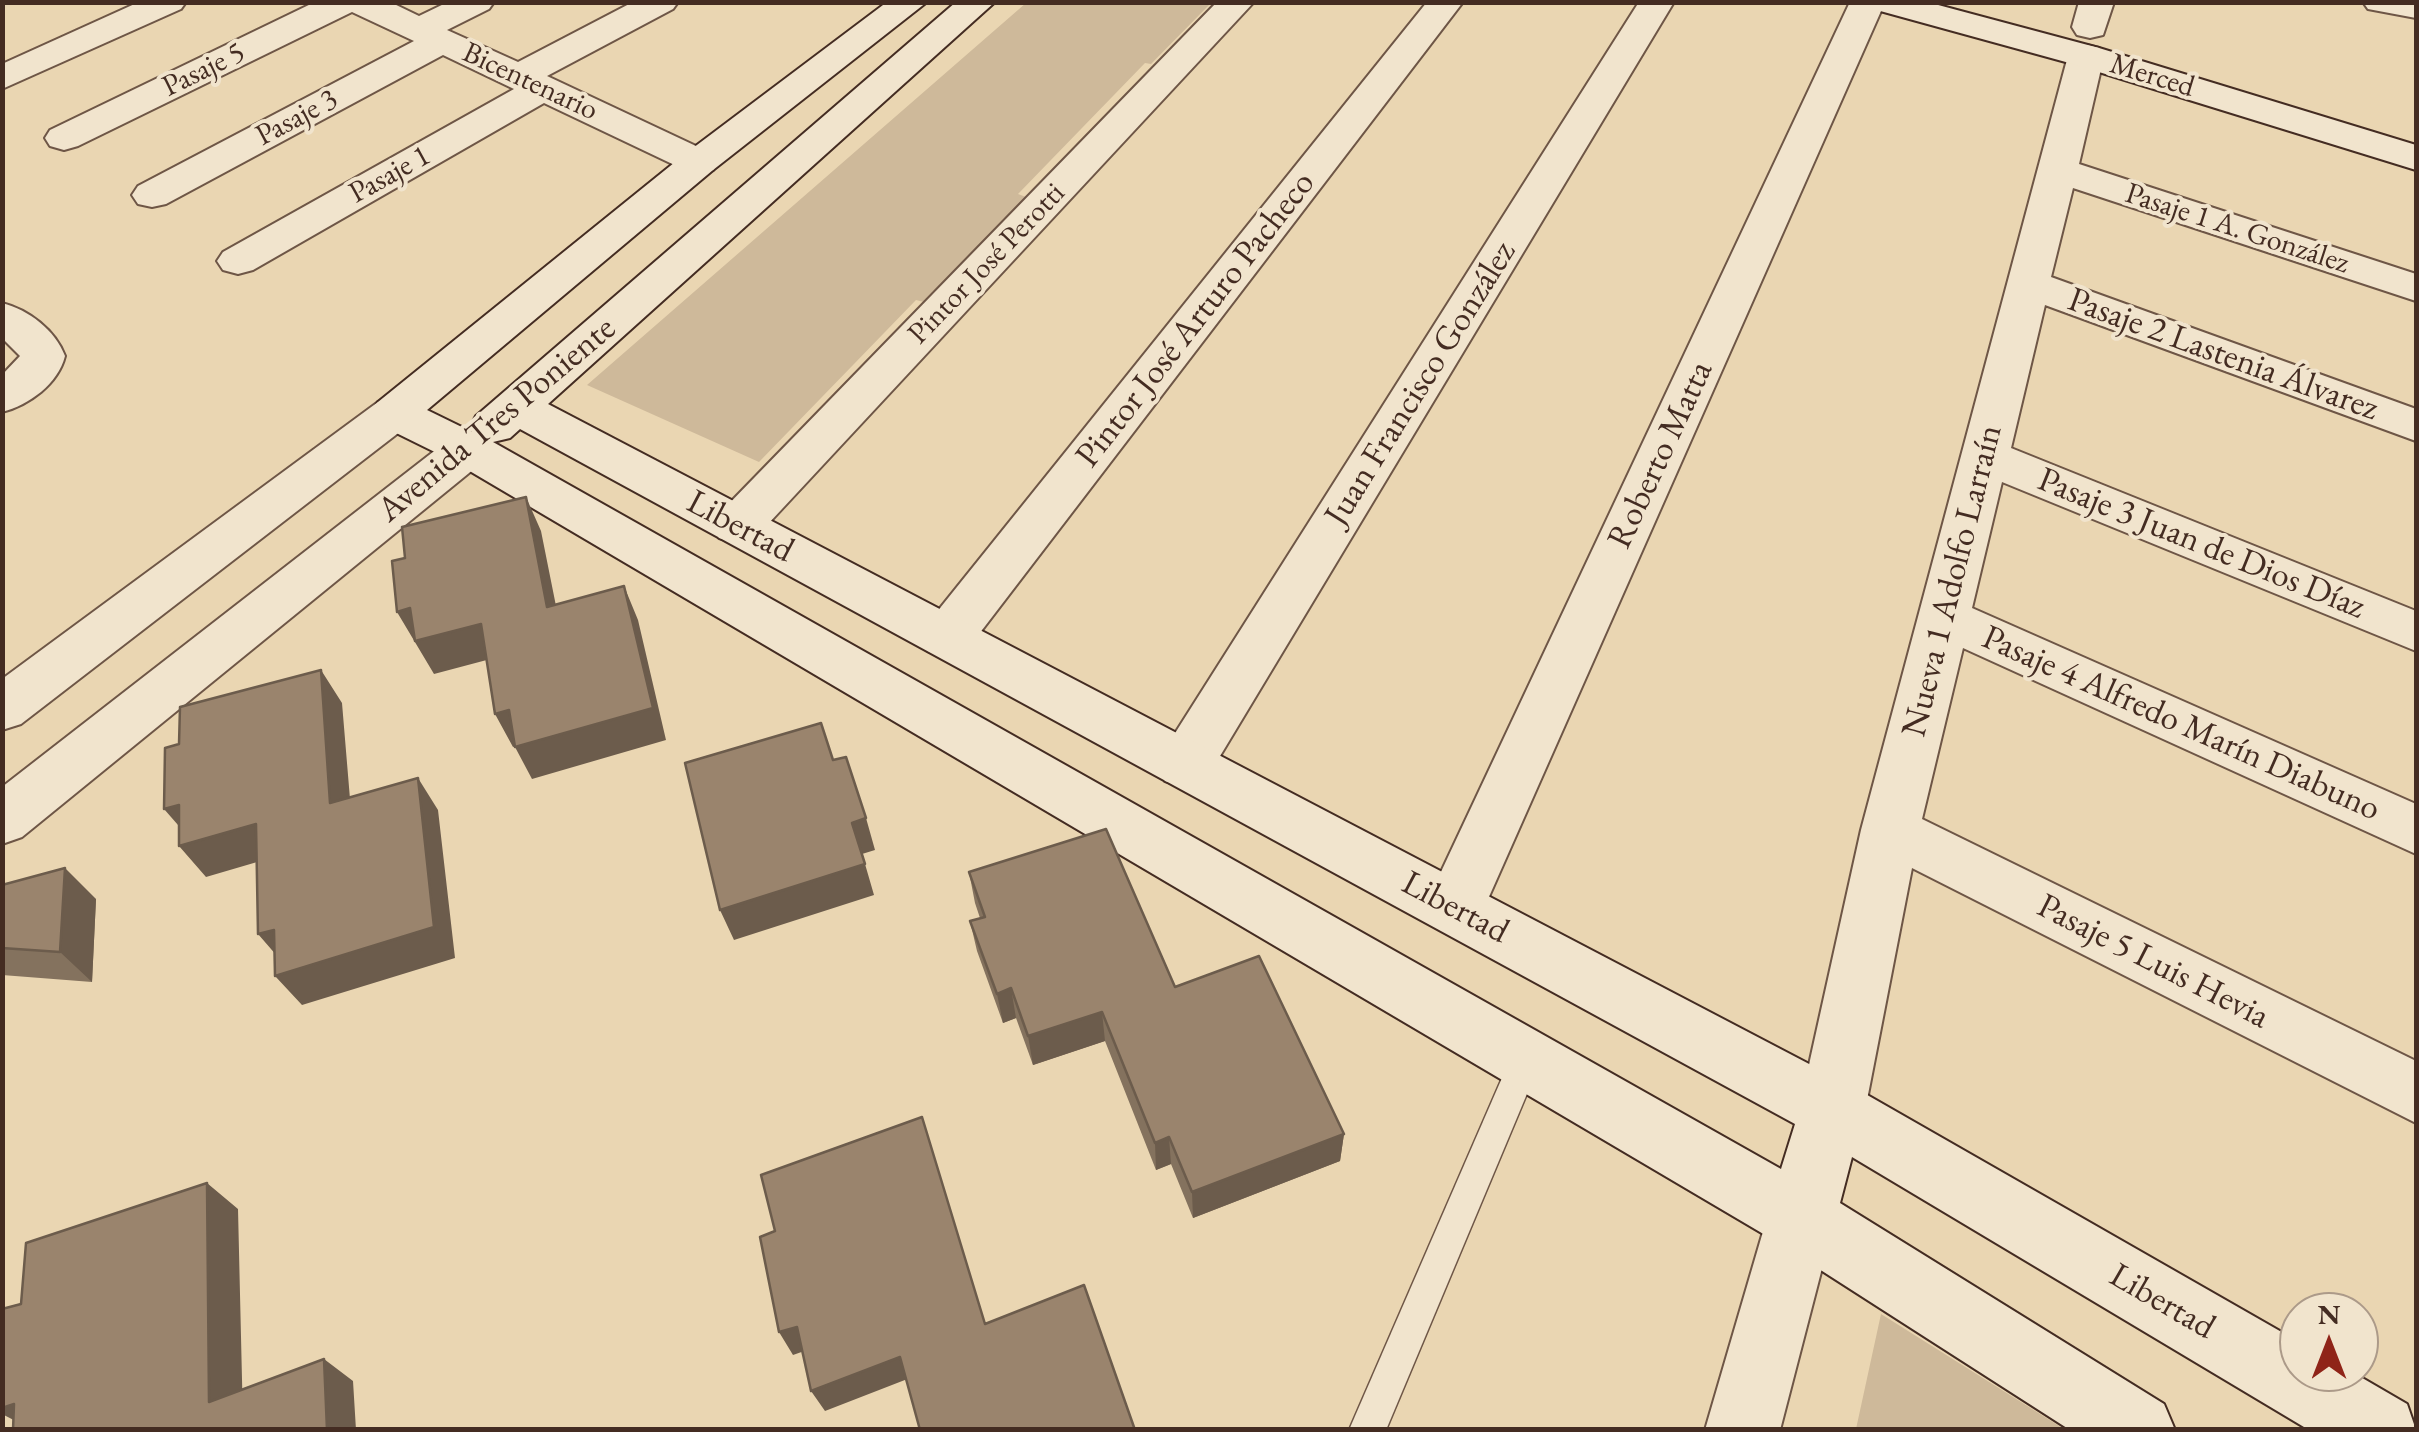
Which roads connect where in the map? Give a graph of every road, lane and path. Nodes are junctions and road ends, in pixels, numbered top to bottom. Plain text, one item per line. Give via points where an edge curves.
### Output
1 (169, 2) edge
2 (344, 2) edge
3 (360, 2) edge
4 (478, 2) edge
5 (661, 2) edge
6 (1237, 2) edge
7 (1446, 2) edge
8 (1657, 2) edge
9 (1868, 2) edge
10 (1884, 2) edge
11 (1998, 2) edge
12 (2380, 2) edge
13 (907, 4) edge
14 (2416, 8) edge
15 (967, 11) edge
16 (2091, 28) edge
17 (430, 36) junction
18 (2, 78) edge
19 (530, 83) junction
20 (2416, 124) edge
21 (64, 138) dead end
22 (2416, 158) edge
23 (699, 162) junction
24 (2058, 170) junction
25 (152, 194) dead end
26 (238, 260) dead end
27 (2029, 284) junction
28 (2416, 288) edge
29 (2, 317) edge
30 (2, 396) edge
31 (517, 407) junction
32 (394, 413) junction
33 (2416, 426) edge
34 (468, 449) junction
35 (1985, 456) junction
36 (737, 526) junction
37 (1944, 618) junction
38 (2416, 632) edge
39 (947, 637) junction
40 (2, 709) edge
41 (1184, 764) junction
42 (2, 820) edge
43 (1890, 830) junction
44 (2416, 830) edge
45 (1454, 908) junction
46 (1526, 1058) junction
47 (2416, 1094) edge
48 (1832, 1110) junction
49 (1801, 1218) junction
50 (1368, 1430) edge
51 (1742, 1430) edge
52 (2138, 1430) edge
53 (2381, 1430) edge

1 - 18 street
2 - 21 street, Pasaje 5
3 - 17 street, Bicentenario
4 - 17 street, Pasaje 3
5 - 19 street, Pasaje 1
6 - 36 street, Pintor José Perotti
7 - 39 street, Pintor José Arturo Pacheco
8 - 41 street, Juan Francisco González
9 - 45 street, Roberto Matta
10 - 16 street, Merced
11 - 16 street, Merced
12 - 14 street
13 - 15 street
13 - 23 street, Avenida Tres Poniente
15 - 31 street, Avenida Tres Poniente
16 - 20 street, Merced
16 - 22 street, Merced
16 - 24 street, Nueva 1 Adolfo Larraín
17 - 19 street, Bicentenario
17 - 25 street, Pasaje 3
19 - 23 street, Bicentenario
19 - 26 street, Pasaje 1
23 - 32 street, Avenida Tres Poniente
24 - 27 street, Nueva 1 Adolfo Larraín
24 - 28 street, Pasaje 1 A. González
27 - 33 street, Pasaje 2 Lastenia Álvarez
27 - 35 street, Nueva 1 Adolfo Larraín
29 - 30 street via 43,349 28,379
31 - 34 street, Avenida Tres Poniente
31 - 36 street, Libertad
32 - 34 street, Libertad
32 - 40 street, Avenida Tres Poniente
34 - 42 street, Avenida Tres Poniente
34 - 46 street, Libertad
35 - 37 street, Nueva 1 Adolfo Larraín
35 - 38 street, Pasaje 3 Juan de Dios Díaz
36 - 39 street, Libertad
37 - 43 street, Nueva 1 Adolfo Larraín
37 - 44 street, Pasaje 4 Alfredo Marín Diabuno
39 - 41 street, Libertad
41 - 45 street, Libertad
43 - 47 street, Pasaje 5 Luis Hevia
43 - 48 street, Nueva 1 Adolfo Larraín
45 - 48 street, Libertad
46 - 49 street, Libertad
46 - 50 lane
48 - 49 street, Nueva 1 Adolfo Larraín
48 - 53 street, Libertad
49 - 51 street, Nueva 1 Adolfo Larraín
49 - 52 street, Libertad

